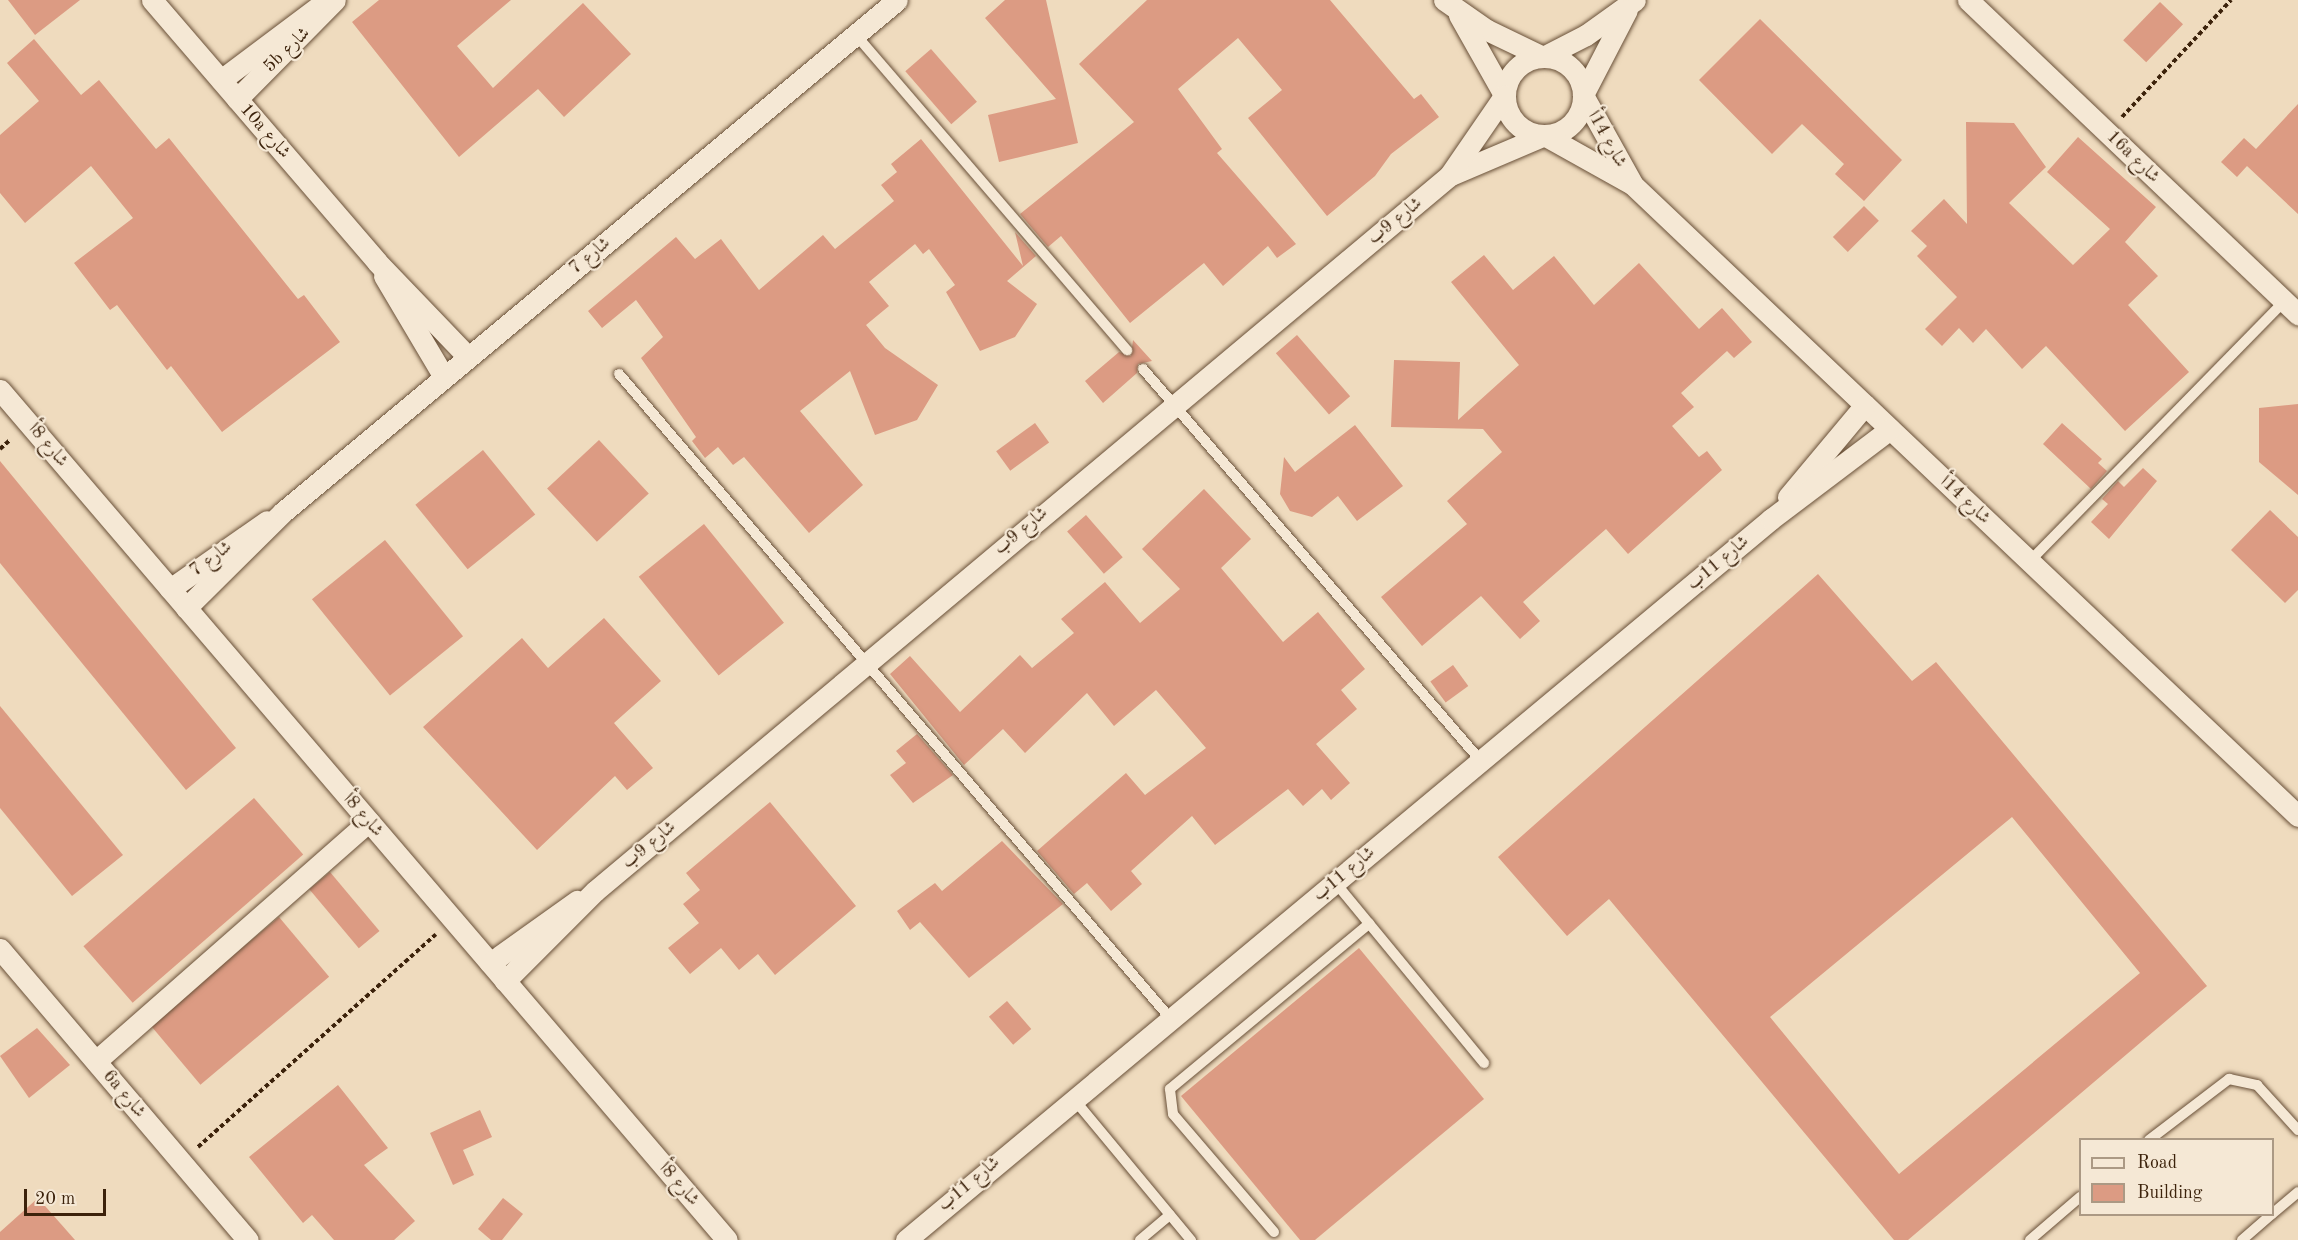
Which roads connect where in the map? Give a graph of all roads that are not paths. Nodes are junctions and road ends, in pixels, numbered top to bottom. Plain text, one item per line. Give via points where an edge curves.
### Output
1 (152, 0) edge
2 (330, 0) edge
3 (335, 0) edge
4 (897, 0) edge
5 (1968, 0) edge
6 (1633, 2) edge
7 (1451, 6) edge
8 (856, 35) junction
9 (1543, 57) junction
10 (220, 80) junction
11 (1583, 95) junction
12 (1504, 96) junction
13 (237, 99) junction
14 (1545, 136) junction
15 (1449, 176) junction
16 (1632, 184) junction
17 (377, 262) junction
18 (2291, 307) edge
19 (1127, 350) dead end
20 (468, 357) junction
21 (1143, 369) dead end
22 (619, 374) dead end
23 (444, 378) junction
24 (0, 390) edge
25 (1173, 403) junction
26 (1865, 405) junction
27 (1890, 429) junction
28 (283, 512) junction
29 (1771, 519) junction
30 (2030, 561) junction
31 (170, 589) junction
32 (186, 608) junction
33 (866, 662) junction
34 (1480, 760) junction
35 (2298, 816) edge
36 (369, 821) junction
37 (1334, 881) junction
38 (595, 891) junction
39 (1369, 924) junction
40 (0, 949) edge
41 (490, 963) junction
42 (505, 981) junction
43 (1170, 1018) junction
44 (96, 1061) junction
45 (1484, 1063) dead end
46 (1072, 1098) junction
47 (2298, 1130) edge
48 (2151, 1138) edge
49 (2298, 1192) edge
50 (2079, 1198) edge
51 (2274, 1212) edge
52 (1170, 1215) junction
53 (2270, 1216) edge
54 (1274, 1232) dead end
55 (911, 1234) edge
56 (249, 1240) edge
57 (727, 1240) edge
58 (894, 1240) edge
59 (1140, 1240) edge
60 (1191, 1240) edge
61 (2030, 1240) edge
62 (2242, 1240) edge

1 - 10 street, 10a شارع
2 - 10 street, 5b شارع
3 - 13 street, 5b شارع
4 - 8 street, شارع 7
5 - 18 street, 16a شارع
6 - 9 street
6 - 11 street
7 - 9 street
7 - 12 street
8 - 19 lane
8 - 20 street, شارع 7
9 - 11 street via 1567,64
9 - 12 street via 1513,71
10 - 13 street, 10a شارع
11 - 14 street via 1575,119
11 - 16 street, شارع 14أ
12 - 14 street via 1520,127
12 - 15 street, شارع 9ب
13 - 17 street, 10a شارع
14 - 15 street, شارع 9ب
14 - 16 street, شارع 14أ
15 - 25 street, شارع 9ب
16 - 26 street, شارع 14أ
17 - 20 street, 10a شارع
17 - 23 street, 10a شارع
18 - 30 lane
20 - 23 street, شارع 7
21 - 25 lane
22 - 33 lane
23 - 28 street, شارع 7
24 - 31 street, شارع 8أ
25 - 33 street, شارع 9ب
25 - 34 lane
26 - 27 street, شارع 14أ
26 - 29 street, شارع 11ب
27 - 29 street, شارع 11ب
27 - 30 street, شارع 14أ
28 - 31 street, شارع 7
28 - 32 street, شارع 7
29 - 34 street, شارع 11ب
30 - 35 street, شارع 14أ
31 - 32 street, شارع 8أ
32 - 36 street, شارع 8أ
33 - 38 street, شارع 9ب
33 - 43 lane
34 - 37 street, شارع 11ب
36 - 41 street, شارع 8أ
36 - 44 street
37 - 39 lane
37 - 43 street, شارع 11ب
38 - 41 street, شارع 9ب
38 - 42 street, شارع 9ب
39 - 45 lane
39 - 54 lane via 1170,1089 1173,1114
40 - 44 street, 6a شارع
41 - 42 street, شارع 8أ
42 - 57 street, شارع 8أ
43 - 46 street, شارع 11ب
44 - 56 street, 6a شارع
46 - 52 lane
46 - 55 street, شارع 11ب
47 - 48 lane via 2257,1085 2229,1079 2212,1087
49 - 51 lane
50 - 61 lane
52 - 59 lane
52 - 60 lane
53 - 62 lane
55 - 58 street, شارع 11ب

